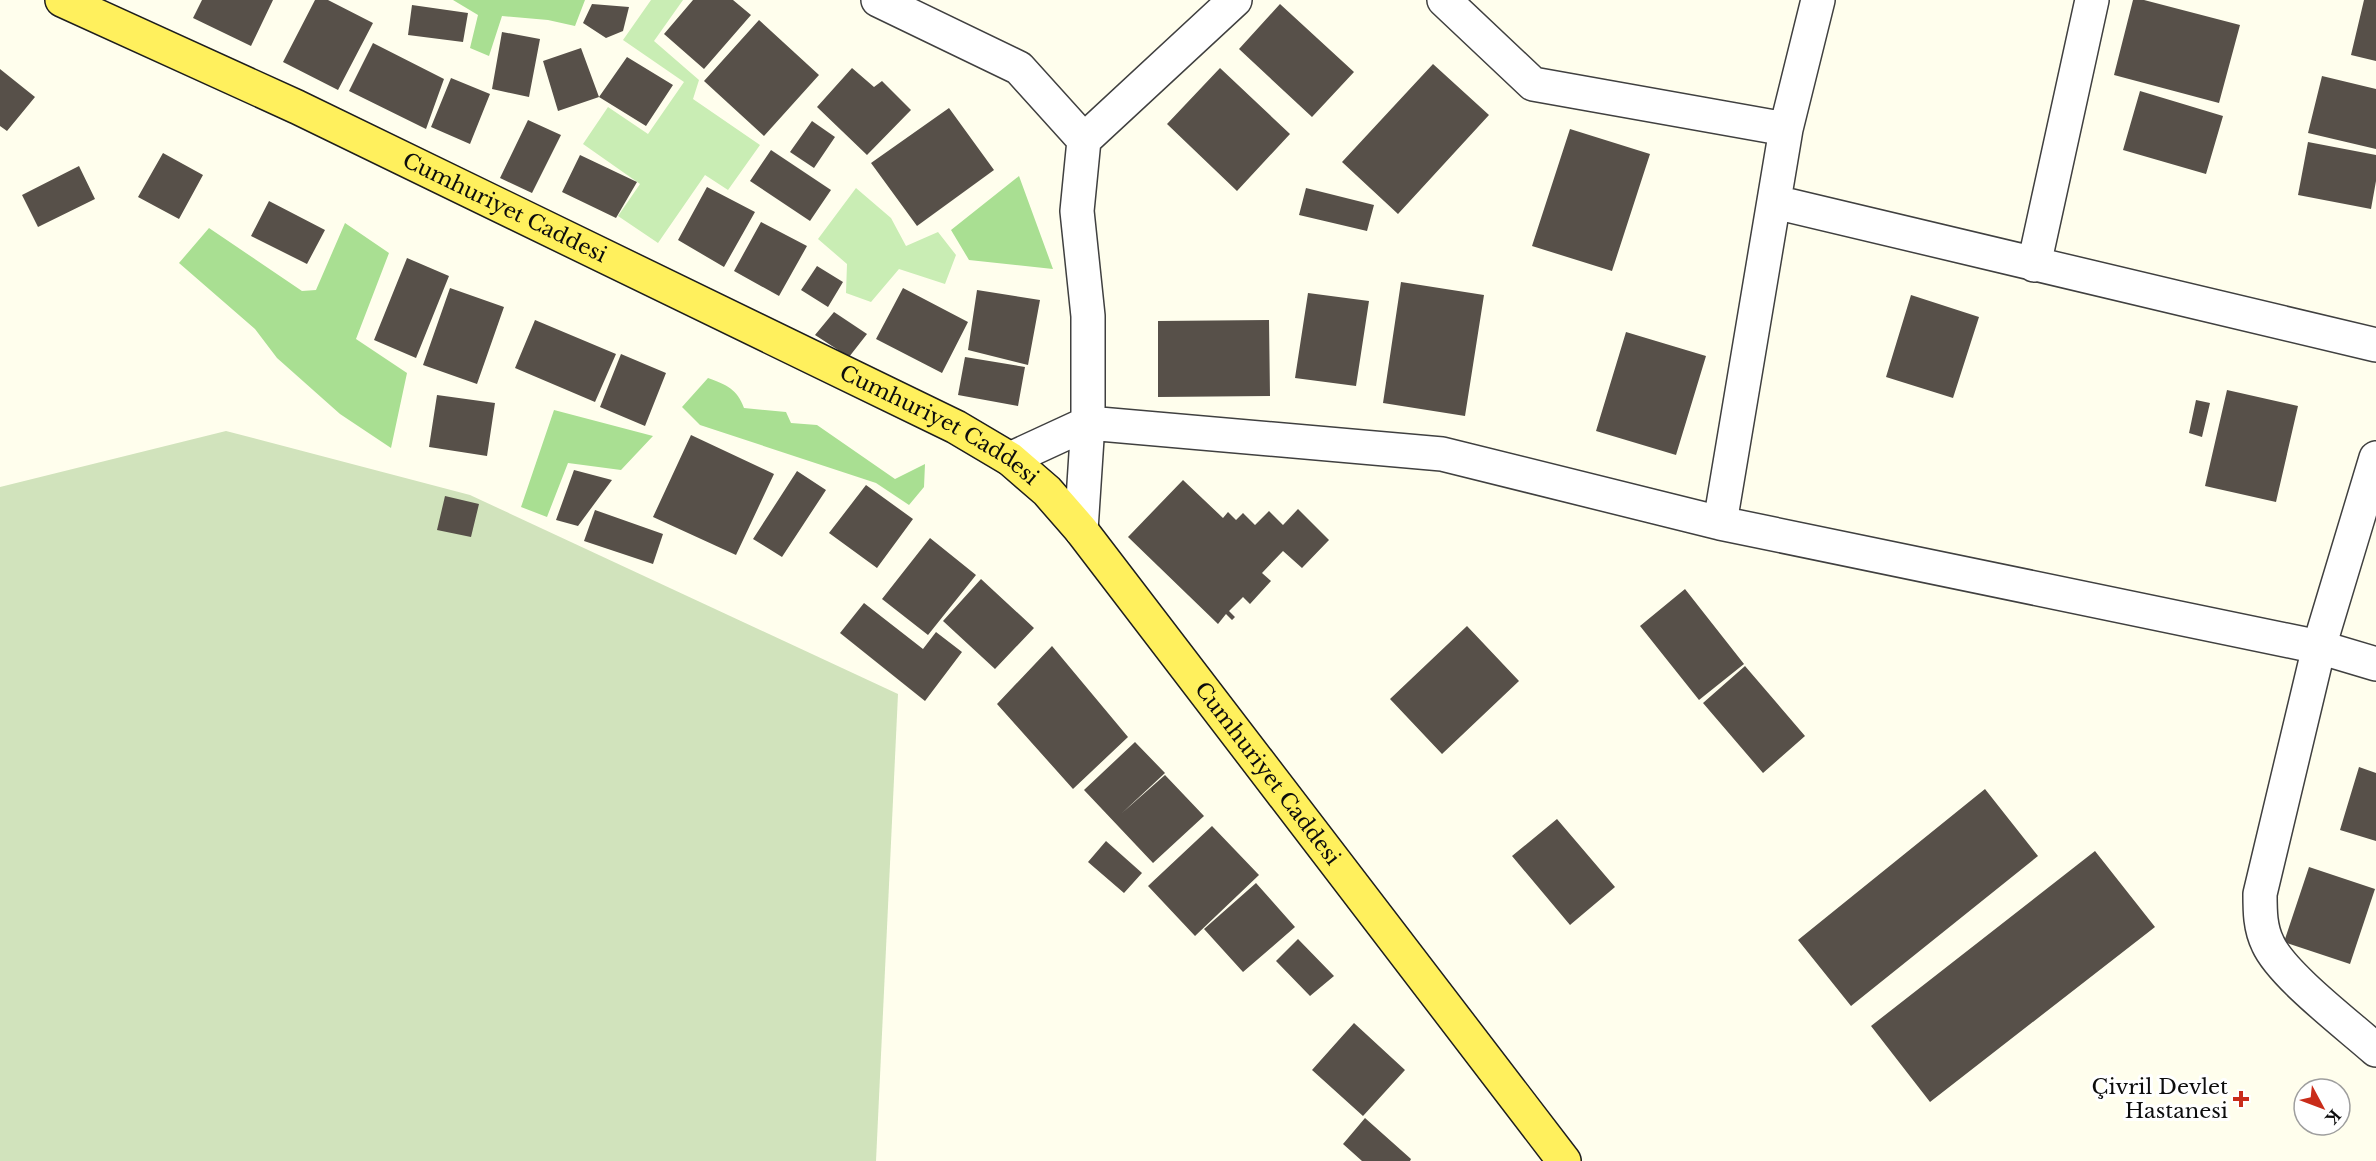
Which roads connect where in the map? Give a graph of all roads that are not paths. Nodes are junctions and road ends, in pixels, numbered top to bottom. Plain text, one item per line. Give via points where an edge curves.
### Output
1 (62, 0) edge
2 (878, 0) edge
3 (1235, 0) edge
4 (1444, 0) edge
5 (1818, 0) edge
6 (2092, 0) edge
7 (1786, 129) junction
8 (1084, 140) junction
9 (1775, 202) junction
10 (2034, 265) junction
11 (2376, 345) edge
12 (1088, 423) junction
13 (2376, 458) edge
14 (1010, 459) junction
15 (1720, 523) junction
16 (1081, 530) junction
17 (2319, 647) junction
18 (2376, 664) edge
19 (2376, 1050) edge
20 (1564, 1161) edge

1 - 14 main road, Cumhuriyet Caddesi via 297,107 956,426
2 - 8 street via 1020,68
3 - 8 street
4 - 7 street via 1533,84
5 - 7 street
6 - 10 street
7 - 9 street
8 - 12 street via 1077,211 1088,316
9 - 10 street
9 - 15 street
10 - 11 street
12 - 14 street
12 - 15 street via 1442,454
12 - 16 street
13 - 17 street
14 - 16 main road, Cumhuriyet Caddesi via 1047,491
15 - 17 street
16 - 20 main road, Cumhuriyet Caddesi
17 - 18 street
17 - 19 street via 2260,894 2260,919 2268,944 2284,967

